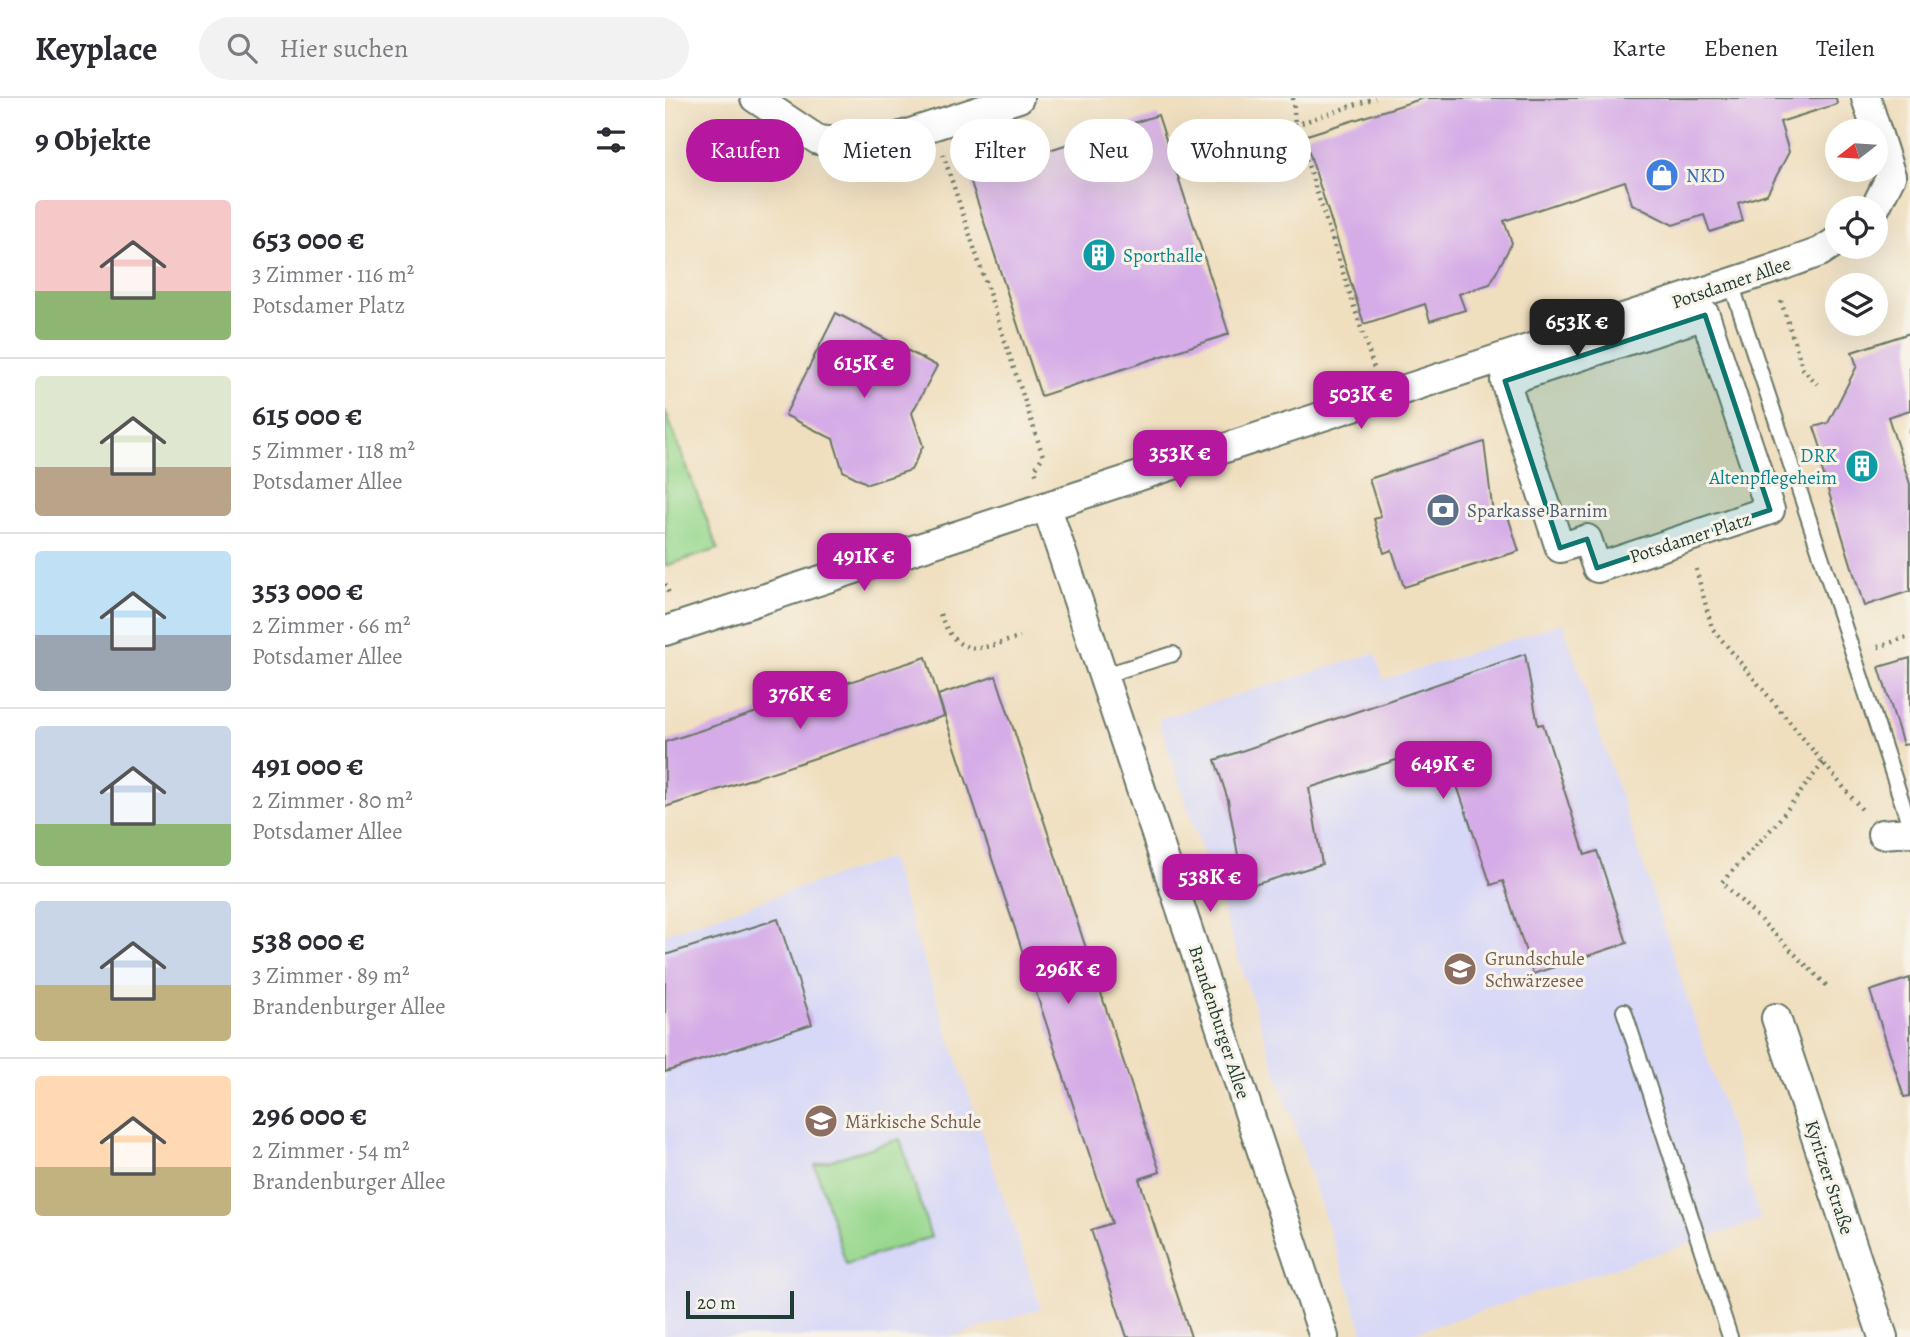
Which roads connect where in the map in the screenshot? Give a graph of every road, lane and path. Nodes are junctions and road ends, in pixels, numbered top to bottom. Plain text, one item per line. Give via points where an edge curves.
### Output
1 (755, 98) edge
2 (1019, 98) edge
3 (1293, 98) edge
4 (1375, 98) edge
5 (1866, 98) edge
6 (1295, 119) edge
7 (1311, 120) edge
8 (936, 126) edge
9 (936, 133) edge
10 (818, 140) edge
11 (1311, 174) edge
12 (1901, 181) edge
13 (1887, 196) edge
14 (1825, 249) edge
15 (1770, 270) junction
16 (1731, 283) junction
17 (1817, 384) dead end
18 (1384, 397) junction
19 (1047, 508) junction
20 (1688, 538) junction
21 (940, 614) dead end
22 (665, 631) edge
23 (1910, 636) edge
24 (1020, 637) dead end
25 (1173, 654) dead end
26 (1854, 655) junction
27 (1105, 675) junction
28 (1823, 762) junction
29 (1910, 826) edge
30 (1896, 833) edge
31 (1829, 988) dead end
32 (1623, 1011) dead end
33 (1776, 1018) dead end
34 (1324, 1337) edge
35 (1730, 1337) edge
36 (1883, 1337) edge

1 - 10 street
2 - 8 street
3 - 6 path
4 - 7 path
5 - 12 street
9 - 19 path via 1043,456 1035,469
11 - 18 path
12 - 13 street
14 - 15 street, Potsdamer Allee
15 - 16 street, Potsdamer Allee
15 - 17 path via 1803,369
16 - 18 street, Potsdamer Allee
16 - 26 lane
18 - 19 street, Potsdamer Allee
19 - 22 street, Potsdamer Allee
19 - 27 street, Brandenburger Allee
20 - 20 street, Potsdamer Platz via 1597,568 1587,539 1560,548 1505,381 1705,315 1770,510
20 - 28 path via 1712,628
21 - 24 path via 947,632 963,647 978,649
23 - 26 path
25 - 27 lane
26 - 29 lane
27 - 34 street, Brandenburger Allee
28 - 30 path
28 - 31 path via 1775,825 1722,882
32 - 35 lane
33 - 36 street, Kyritzer Straße

